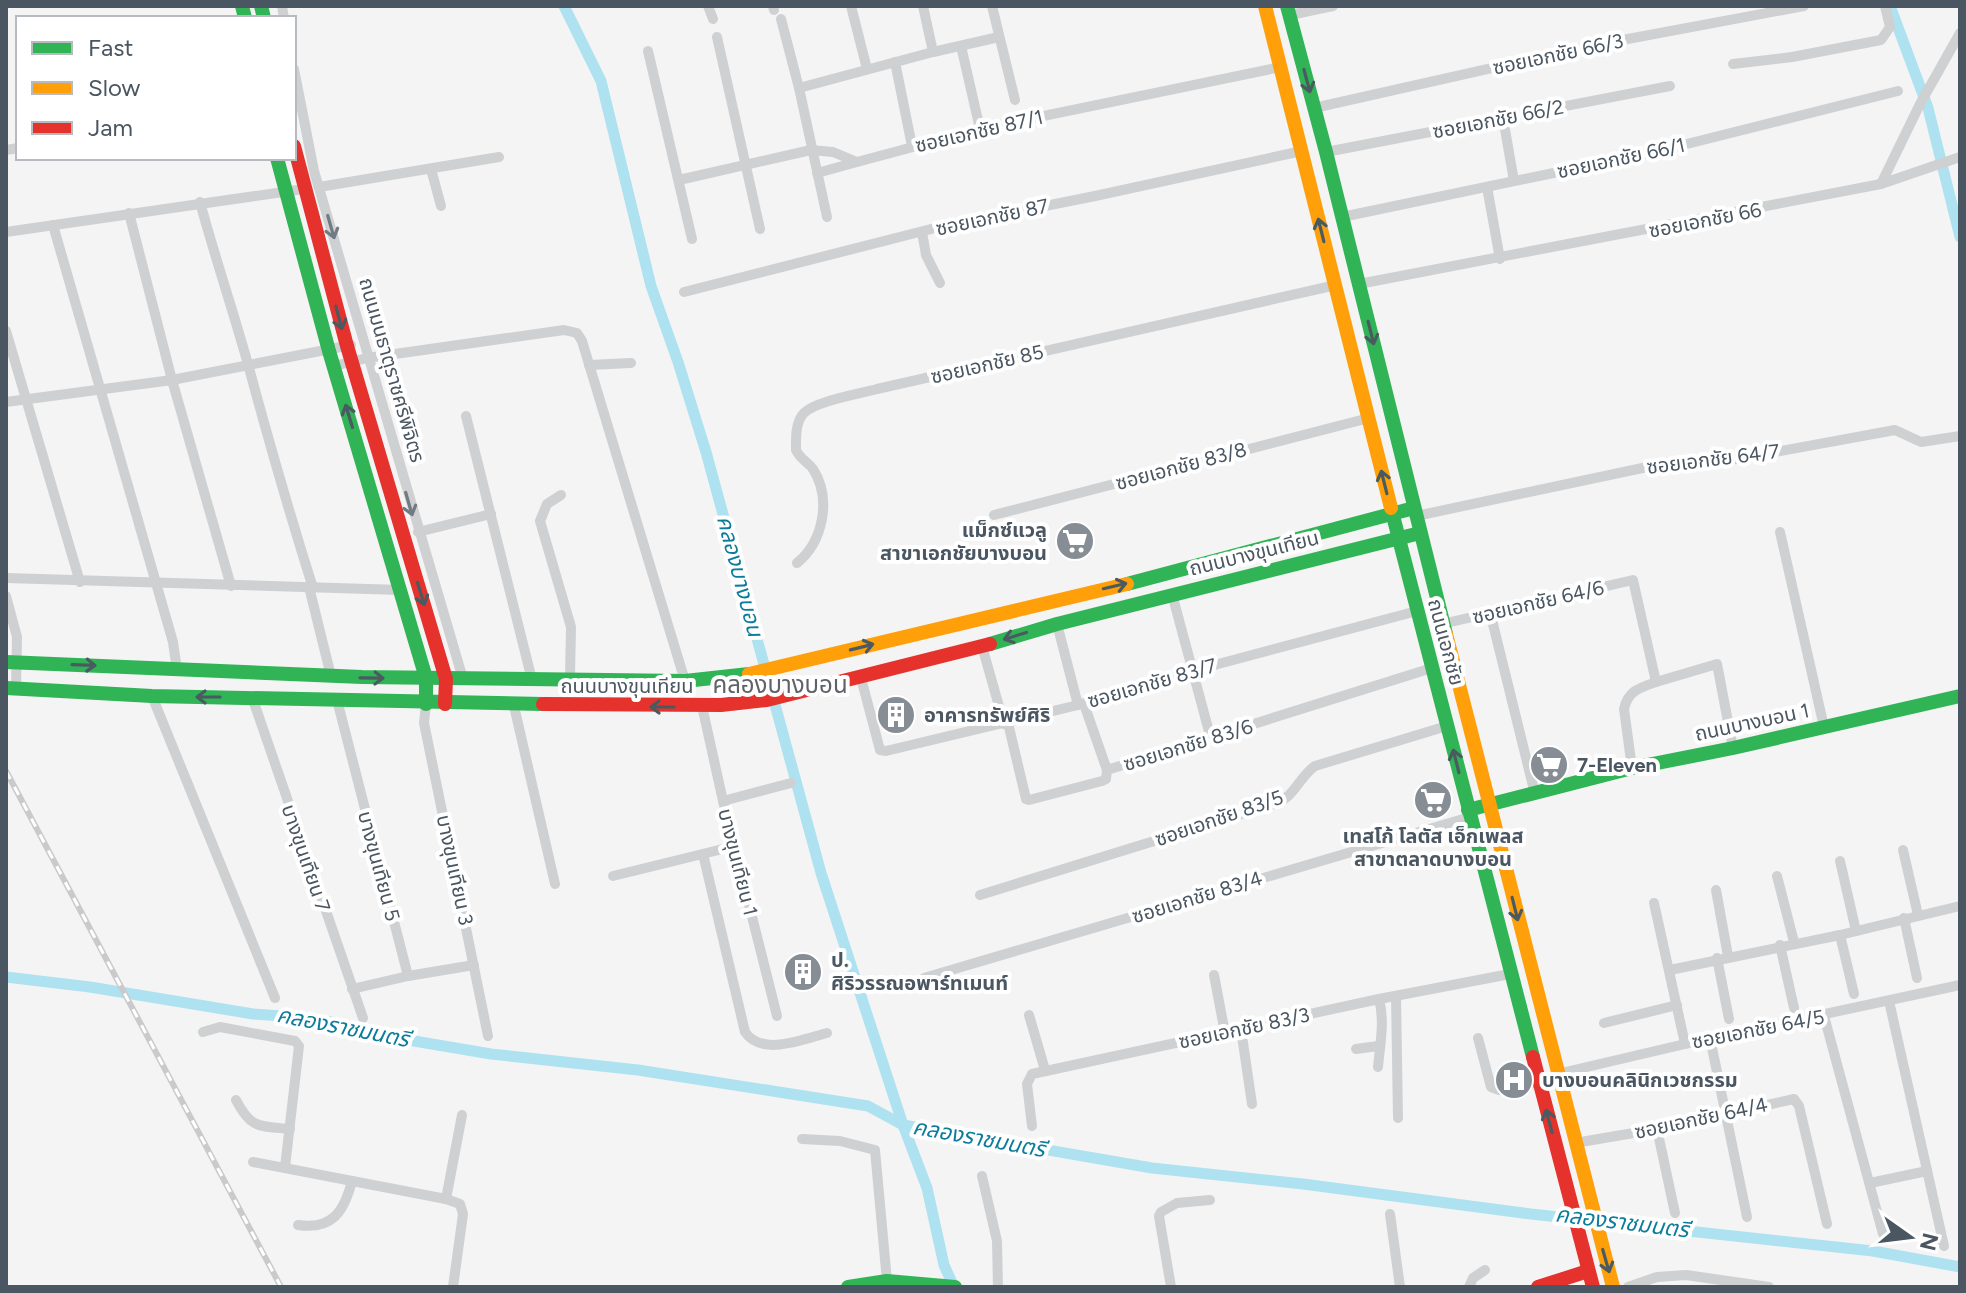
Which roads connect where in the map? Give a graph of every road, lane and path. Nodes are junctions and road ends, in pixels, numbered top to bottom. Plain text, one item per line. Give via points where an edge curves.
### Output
1 (708, 6) edge
2 (851, 6) edge
3 (923, 6) edge
4 (992, 6) edge
5 (1265, 6) edge
6 (1333, 6) edge
7 (1804, 6) edge
8 (1885, 6) edge
9 (1288, 11) edge
10 (713, 19) dead end
11 (781, 19) dead end
12 (1960, 33) edge
13 (717, 37) dead end
14 (999, 37) junction
15 (961, 46) junction
16 (648, 51) dead end
17 (933, 52) junction
18 (895, 62) junction
19 (1733, 64) dead end
20 (1281, 67) junction
21 (867, 69) junction
22 (296, 82) edge
23 (1670, 86) dead end
24 (799, 88) junction
25 (1898, 91) dead end
26 (1015, 100) dead end
27 (1314, 108) junction
28 (1503, 118) junction
29 (980, 129) junction
30 (912, 146) junction
31 (811, 150) junction
32 (296, 151) edge
33 (1302, 151) junction
34 (1326, 152) junction
35 (499, 157) dead end
36 (1960, 157) edge
37 (277, 160) edge
38 (857, 162) junction
39 (746, 164) junction
40 (431, 169) junction
41 (817, 173) junction
42 (679, 180) junction
43 (1514, 181) junction
44 (1881, 184) junction
45 (1487, 187) junction
46 (312, 188) junction
47 (285, 192) junction
48 (200, 202) junction
49 (441, 206) dead end
50 (129, 213) junction
51 (827, 217) dead end
52 (1342, 217) junction
53 (53, 225) junction
54 (760, 229) dead end
55 (6, 232) edge
56 (922, 232) junction
57 (692, 239) dead end
58 (1500, 259) junction
59 (940, 283) dead end
60 (1359, 284) junction
61 (1336, 285) junction
62 (684, 292) dead end
63 (6, 331) edge
64 (363, 342) junction
65 (347, 346) junction
66 (329, 351) junction
67 (367, 358) junction
68 (351, 362) junction
69 (631, 363) dead end
70 (589, 365) junction
71 (248, 366) junction
72 (334, 366) junction
73 (172, 380) junction
74 (101, 389) junction
75 (25, 399) junction
76 (6, 402) edge
77 (466, 416) dead end
78 (1369, 418) junction
79 (1960, 436) edge
80 (561, 495) dead end
81 (1415, 512) junction
82 (491, 514) junction
83 (994, 515) dead end
84 (1392, 515) junction
85 (418, 532) junction
86 (1780, 532) dead end
87 (1420, 533) junction
88 (1398, 537) junction
89 (797, 563) dead end
90 (1168, 574) junction
91 (6, 578) edge
92 (80, 582) junction
93 (156, 584) junction
94 (231, 586) junction
95 (311, 588) junction
96 (401, 590) junction
97 (1172, 594) junction
98 (6, 596) edge
99 (1417, 611) junction
100 (1490, 612) junction
101 (1057, 624) junction
102 (1442, 624) junction
103 (982, 646) junction
104 (11, 662) edge
105 (1432, 668) junction
106 (177, 670) junction
107 (1192, 671) junction
108 (331, 676) junction
109 (426, 678) junction
110 (570, 678) junction
111 (861, 678) junction
112 (446, 679) junction
113 (463, 679) junction
114 (532, 680) junction
115 (685, 681) junction
116 (1656, 682) junction
117 (11, 688) edge
118 (152, 696) junction
119 (1960, 696) edge
120 (252, 697) junction
121 (337, 700) junction
122 (426, 704) junction
123 (445, 704) junction
124 (1081, 704) junction
125 (514, 706) junction
126 (702, 706) junction
127 (1006, 723) junction
128 (1447, 726) junction
129 (1824, 727) junction
130 (1211, 739) junction
131 (1733, 748) junction
132 (1632, 768) junction
133 (1107, 770) junction
134 (791, 783) dead end
135 (1533, 786) junction
136 (1552, 787) junction
137 (1487, 800) junction
138 (723, 801) junction
139 (1468, 809) junction
140 (735, 846) junction
141 (1903, 850) dead end
142 (703, 854) junction
143 (1840, 861) dead end
144 (613, 876) dead end
145 (1777, 876) dead end
146 (555, 884) dead end
147 (1716, 890) dead end
148 (980, 895) dead end
149 (1654, 903) dead end
150 (1960, 906) edge
151 (1918, 915) junction
152 (1904, 918) junction
153 (1856, 931) junction
154 (1840, 935) junction
155 (1794, 942) junction
156 (1780, 945) junction
157 (1723, 957) junction
158 (474, 965) junction
159 (1670, 970) junction
160 (1510, 974) junction
161 (1214, 975) dead end
162 (408, 976) junction
163 (924, 978) dead end
164 (1917, 978) dead end
165 (1960, 985) edge
166 (352, 989) junction
167 (1854, 994) dead end
168 (1396, 996) junction
169 (275, 998) dead end
170 (1379, 999) junction
171 (1889, 1001) junction
172 (1677, 1005) junction
173 (1794, 1008) dead end
174 (1029, 1015) dead end
175 (777, 1016) dead end
176 (1824, 1016) junction
177 (363, 1018) dead end
178 (1729, 1019) dead end
179 (1604, 1023) dead end
180 (1241, 1029) junction
181 (203, 1032) dead end
182 (827, 1033) dead end
183 (1225, 1033) junction
184 (488, 1036) dead end
185 (1478, 1038) dead end
186 (1710, 1038) junction
187 (1685, 1044) junction
188 (1378, 1046) junction
189 (1356, 1049) dead end
190 (1378, 1067) dead end
191 (1045, 1070) junction
192 (1557, 1074) junction
193 (1538, 1082) junction
194 (236, 1100) dead end
195 (1252, 1104) dead end
196 (462, 1115) dead end
197 (1726, 1115) junction
198 (1398, 1118) dead end
199 (1032, 1126) dead end
200 (290, 1129) junction
201 (1657, 1129) junction
202 (802, 1139) dead end
203 (1575, 1143) junction
204 (253, 1162) dead end
205 (285, 1167) junction
206 (1927, 1171) junction
207 (982, 1176) dead end
208 (352, 1181) junction
209 (1870, 1183) junction
210 (446, 1199) junction
211 (1210, 1200) dead end
212 (1675, 1213) dead end
213 (1390, 1214) dead end
214 (1747, 1217) dead end
215 (1827, 1224) dead end
216 (298, 1225) dead end
217 (1883, 1234) dead end
218 (1944, 1246) dead end
219 (1485, 1270) dead end
220 (1588, 1271) junction
221 (887, 1281) junction
222 (926, 1285) edge
223 (858, 1286) edge
224 (949, 1286) edge
225 (453, 1287) edge
226 (998, 1287) edge
227 (1171, 1287) edge
228 (1400, 1287) edge
229 (1469, 1287) edge
230 (1538, 1287) edge
231 (1593, 1287) edge
232 (1613, 1287) edge
233 (1628, 1287) edge
234 (1769, 1287) edge

1 - 10 street
2 - 21 street
3 - 17 street
4 - 14 street
5 - 20 main road, ถนนเอกชัย
6 - 9 street
7 - 27 street, ซอยเอกชัย 66/3 via 1585,47
8 - 19 street via 1890,27 1881,40
9 -> 27 main road, ถนนเอกชัย
11 - 24 street
12 - 44 street
13 - 39 street
14 - 15 street
14 - 26 street
15 - 17 street
15 - 29 street
16 - 42 street
17 - 18 street
18 - 21 street
18 - 30 street
20 - 29 street, ซอยเอกชัย 87/1
20 - 33 main road, ถนนเอกชัย
21 - 24 street
22 - 46 street, ถนนมนธาตุราชศรีพิจิตร
23 - 28 street, ซอยเอกชัย 66/2
24 - 31 street
25 - 43 street, ซอยเอกชัย 66/1
27 - 34 main road, ถนนเอกชัย
28 - 34 street, ซอยเอกชัย 66/2
28 - 43 street
29 - 30 street, ซอยเอกชัย 87/1
30 - 38 street, ซอยเอกชัย 87/1
31 - 38 street
31 - 39 street
31 - 41 street
32 - 46 main road, ถนนมนธาตุราชศรีพิจิตร
33 - 56 street, ซอยเอกชัย 87
61 -> 33 main road, ถนนเอกชัย
34 - 52 main road, ถนนเอกชัย
35 - 40 street
36 - 44 street, ซอยเอกชัย 66
37 - 47 main road
38 - 41 street, ซอยเอกชัย 87/1
39 - 42 street
39 - 54 street
40 - 46 street
40 - 49 street
41 - 51 street
42 - 57 street
43 - 45 street, ซอยเอกชัย 66/1
44 - 58 street, ซอยเอกชัย 66
45 - 52 street, ซอยเอกชัย 66/1
45 - 58 street
46 - 47 street
46 -> 64 street, ถนนมนธาตุราชศรีพิจิตร
46 -> 65 main road, ถนนมนธาตุราชศรีพิจิตร
47 - 48 street
47 - 66 main road
48 - 50 street
48 - 71 street
50 - 53 street
50 - 73 street
52 - 60 main road, ถนนเอกชัย
53 - 55 street
53 - 74 street
56 - 59 street
56 - 62 street, ซอยเอกชัย 87
58 - 60 street, ซอยเอกชัย 66
60 -> 81 main road, ถนนเอกชัย
61 - 78 main road, ถนนเอกชัย
61 - 89 street, ซอยเอกชัย 85 via 877,389 804,413 796,450 816,474 823,508 820,531
63 - 75 street
64 - 65 street
64 - 67 street, ถนนมนธาตุราชศรีพิจิตร
65 - 66 street
65 - 68 main road, ถนนมนธาตุราชศรีพิจิตร
66 - 71 street
66 - 72 main road
67 - 68 street
67 - 70 street via 564,330 577,333
67 -> 85 street, ถนนมนธาตุราชศรีพิจิตร
68 - 72 street
68 -> 112 main road, ถนนมนธาตุราชศรีพิจิตร
69 - 70 street
70 - 115 street
71 - 73 street
71 - 95 street
96 -> 72 main road
73 - 74 street
73 - 94 street
74 - 75 street
74 - 93 street
75 - 76 street
75 - 92 street
77 - 82 street
78 - 83 street, ซอยเอกชัย 83/8
84 -> 78 main road, ถนนเอกชัย
79 - 81 street, ซอยเอกชัย 64/7 via 1921,442 1895,430 1727,461 1666,463
80 - 110 street via 547,504 540,521 571,627
81 - 84 main road, ถนนบางขุนเทียน
81 - 87 main road, ถนนเอกชัย
82 - 85 street
82 - 114 street
84 - 88 main road, ถนนเอกชัย
84 - 90 main road, ถนนบางขุนเทียน
85 - 113 street, ถนนมนธาตุราชศรีพิจิตร
86 - 129 street
87 - 88 main road, ถนนบางขุนเทียน
87 - 102 main road, ถนนเอกชัย
88 - 97 main road, ถนนบางขุนเทียน
88 - 99 main road, ถนนเอกชัย
90 - 97 main road
115 -> 90 main road, ถนนบางขุนเทียน via 761,672
91 - 92 street
92 - 93 street
93 - 94 street
93 - 106 street
94 - 95 street
95 - 96 street
95 - 108 street
96 - 109 main road
97 - 101 main road, ถนนบางขุนเทียน
97 - 107 street
98 - 104 street via 17,637
99 - 105 main road, ถนนเอกชัย
99 - 107 street, ซอยเอกชัย 83/7
100 - 102 street, ซอยเอกชัย 64/6
100 - 116 street, ซอยเอกชัย 64/6 via 1633,580
100 - 135 street
101 -> 103 main road, ถนนบางขุนเทียน
101 - 124 street
102 - 137 main road, ถนนเอกชัย
103 - 111 main road, ถนนบางขุนเทียน
103 - 127 street
104 -> 106 main road, ถนนบางขุนเทียน
104 - 117 street
105 - 128 main road, ถนนเอกชัย
105 - 130 street, ซอยเอกชัย 83/6
106 - 108 main road, ถนนบางขุนเทียน
107 - 124 street, ซอยเอกชัย 83/7
107 - 130 street
108 -> 109 main road, ถนนบางขุนเทียน
109 - 112 main road, ถนนบางขุนเทียน
109 - 122 main road
110 - 114 main road, ถนนบางขุนเทียน
110 - 115 main road, ถนนบางขุนเทียน
111 - 126 main road, ถนนบางขุนเทียน via 767,700
111 - 127 street, ซอยเอกชัย 83/7 via 880,750
112 - 113 main road, ถนนบางขุนเทียน
112 - 123 main road, ถนนมนธาตุราชศรีพิจิตร
113 - 114 main road, ถนนบางขุนเทียน
116 - 131 street via 1717,664
116 - 132 street via 1629,693 1626,700
117 - 118 main road, ถนนบางขุนเทียน
120 -> 118 main road, ถนนบางขุนเทียน
118 - 169 street
119 - 129 main road, ถนนบางบอน 1
120 - 121 main road, ถนนบางขุนเทียน
120 - 166 street, บางขุนเทียน 7
121 - 122 main road, ถนนบางขุนเทียน
121 - 162 street, บางขุนเทียน 5
122 - 123 main road, ถนนบางขุนเทียน
122 - 158 street, บางขุนเทียน 3 via 424,723
123 - 125 main road, ถนนบางขุนเทียน
124 - 127 street, ซอยเอกชัย 83/7
124 - 133 street
126 -> 125 main road, ถนนบางขุนเทียน
125 - 146 street
126 - 138 street, บางขุนเทียน 1
127 - 133 street, ซอยเอกชัย 83/6 via 1026,799 1102,781
139 -> 128 main road, ถนนเอกชัย
128 - 148 street, ซอยเอกชัย 83/5 via 1315,766 1291,795 1277,803
129 - 131 main road, ถนนบางบอน 1
130 - 133 street, ซอยเอกชัย 83/6
131 - 132 main road, ถนนบางบอน 1
132 - 136 main road, ถนนบางบอน 1
134 - 138 street
135 - 136 main road, ถนนบางบอน 1
135 - 137 main road, ถนนบางบอน 1
136 - 137 main road, ถนนบางบอน 1
137 - 139 main road, ถนนบางบอน 1
137 -> 192 main road, ถนนเอกชัย
138 - 140 street, บางขุนเทียน 1
139 - 160 main road, ถนนเอกชัย
139 - 163 street, ซอยเอกชัย 83/4
140 - 142 street
140 - 175 street, บางขุนเทียน 1
141 - 151 street
142 - 144 street
142 - 182 street via 749,1038 780,1044
143 - 153 street
145 - 155 street
147 - 157 street
149 - 159 street
150 - 151 street
151 - 152 street
152 - 153 street
152 - 164 street
153 - 154 street
154 - 155 street
154 - 167 street
155 - 156 street
156 - 157 street
156 - 173 street
157 - 159 street
157 - 178 street
158 - 162 street
158 - 184 street, บางขุนเทียน 3
159 - 172 street
160 - 168 street, ซอยเอกชัย 83/3
160 - 193 main road, ถนนเอกชัย
161 - 183 street
162 - 166 street
165 - 171 street, ซอยเอกชัย 64/5
166 - 177 street, บางขุนเทียน 7
168 - 170 street, ซอยเอกชัย 83/3
168 - 198 street
170 - 180 street, ซอยเอกชัย 83/3
170 - 188 street via 1383,1020
171 - 176 street, ซอยเอกชัย 64/5
171 - 206 street
172 - 179 street
172 - 187 street
174 - 191 street
176 - 186 street, ซอยเอกชัย 64/5
176 - 209 street
180 - 183 street, ซอยเอกชัย 83/3
180 - 195 street
181 - 200 street via 225,1027 297,1043
183 - 191 street, ซอยเอกชัย 83/3
185 - 193 street via 1491,1087
186 - 187 street, ซอยเอกชัย 64/5
186 - 197 street
187 - 192 street, ซอยเอกชัย 64/5
188 - 189 street
188 - 190 street
191 - 199 street via 1028,1078
192 - 203 main road, ถนนเอกชัย
220 -> 193 main road, ถนนเอกชัย
194 - 200 street via 253,1123
196 - 210 street
197 - 201 street, ซอยเอกชัย 64/4
197 - 214 street
197 - 215 street, ซอยเอกชัย 64/4 via 1794,1099
200 - 205 street
201 - 203 street, ซอยเอกชัย 64/4
201 - 212 street
202 - 221 street via 875,1150
203 -> 232 main road, ถนนเอกชัย
204 - 205 street
205 - 208 street
206 - 209 street
206 - 218 street
207 - 226 street via 997,1241
208 - 210 street
208 - 216 street via 338,1214 318,1227
209 - 217 street
210 - 225 street via 460,1204 463,1214
211 - 227 street via 1177,1203 1159,1216
213 - 228 street
219 - 229 street
220 - 230 main road
220 - 231 main road, ถนนเอกชัย
221 - 222 main road
221 - 223 main road
222 - 224 main road
233 - 234 street via 1686,1275

